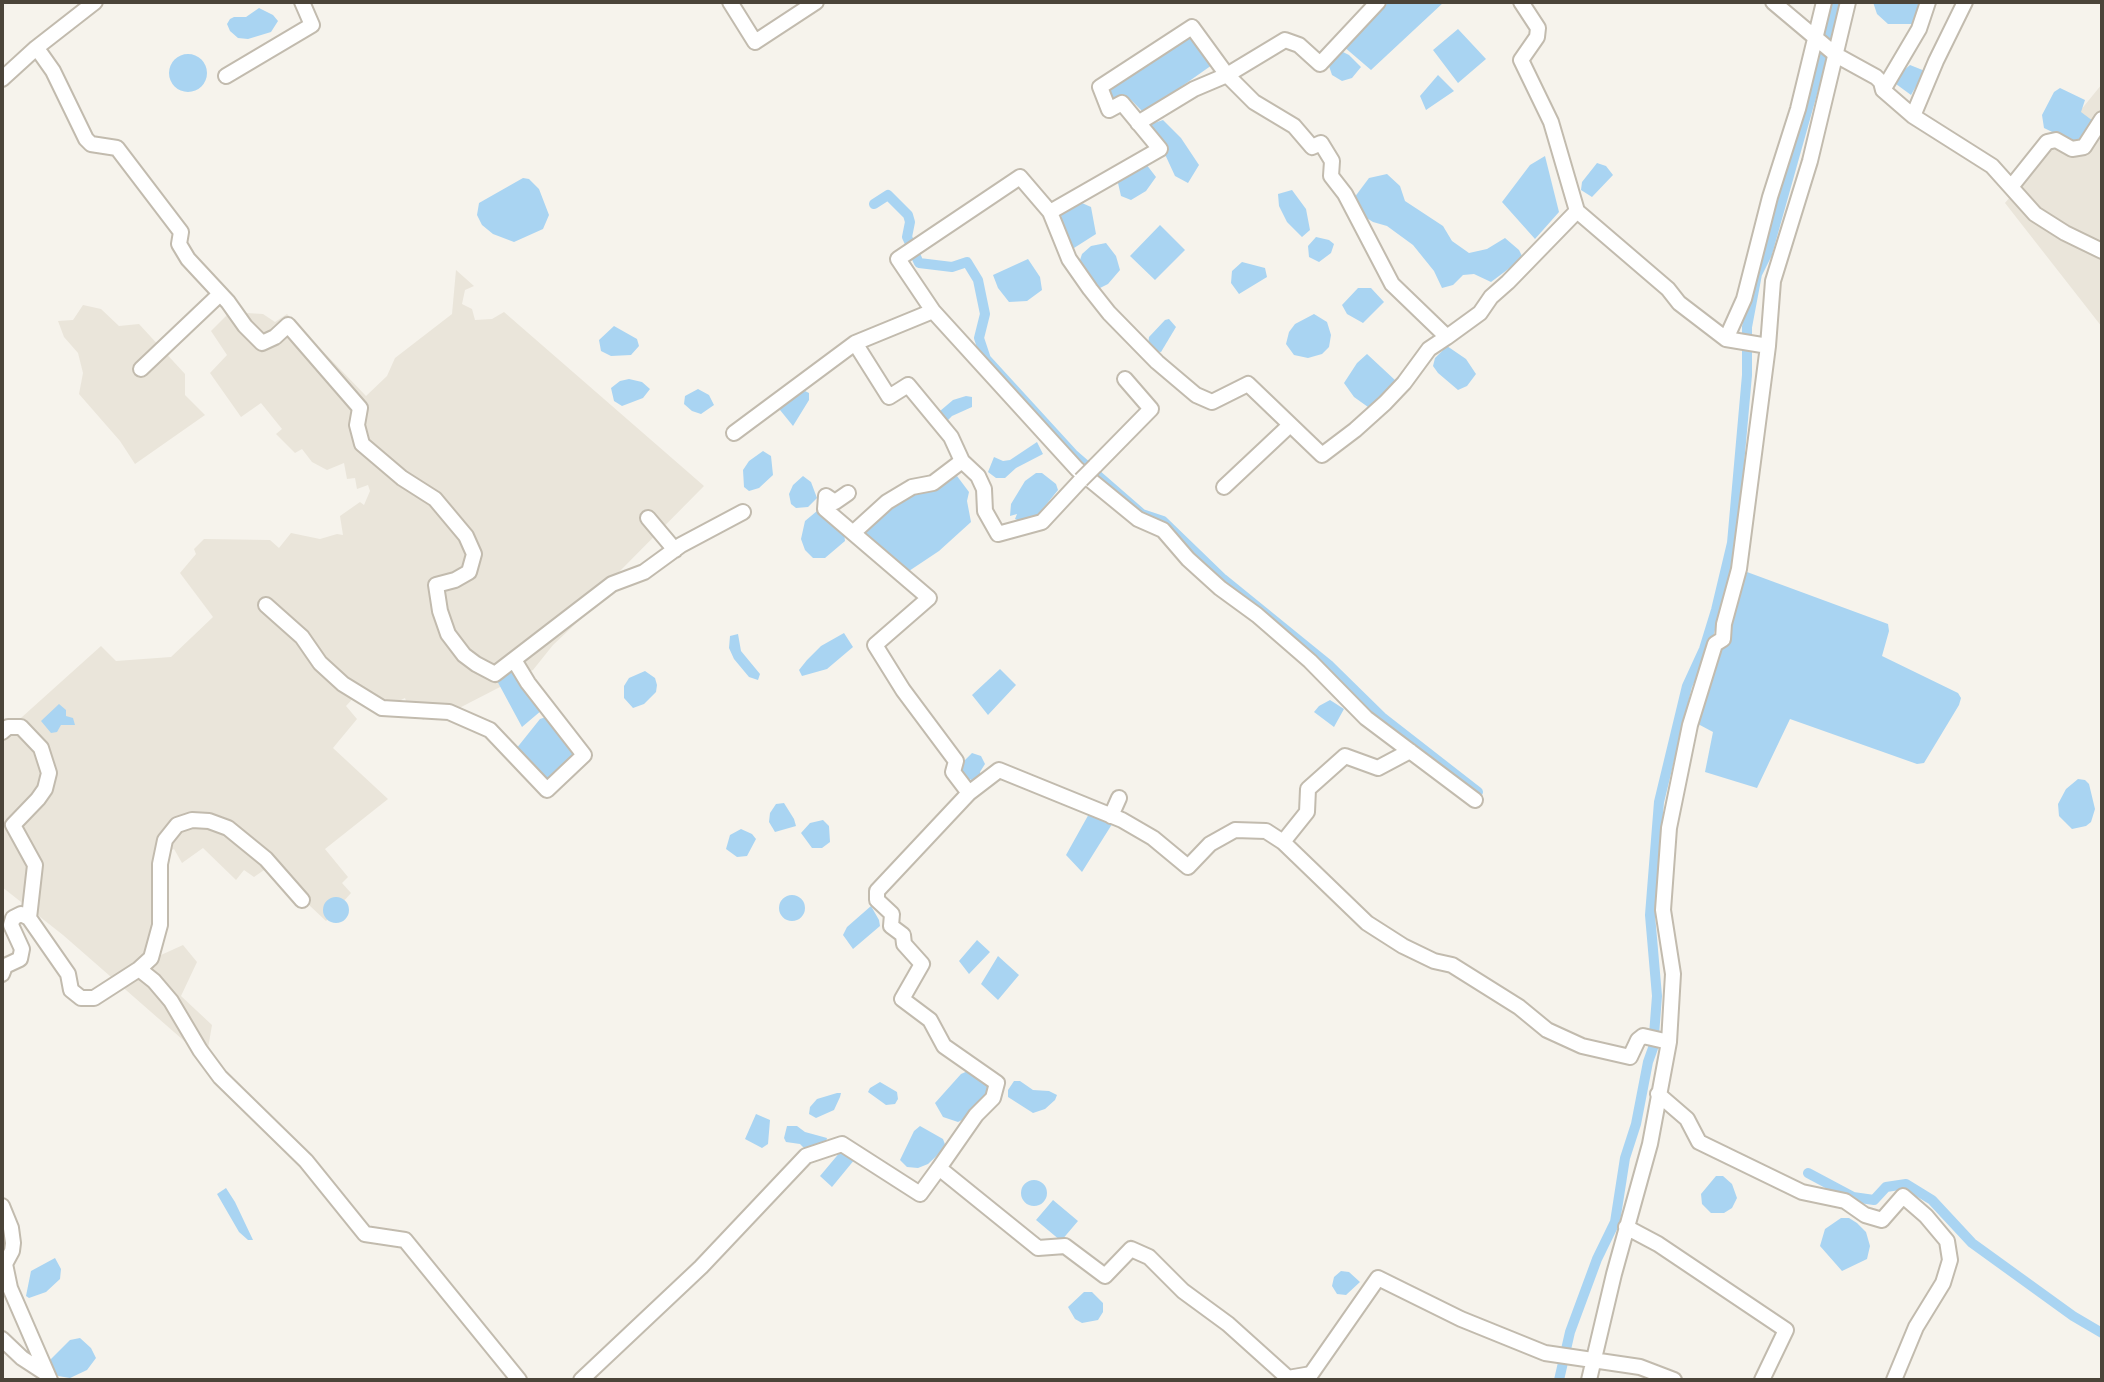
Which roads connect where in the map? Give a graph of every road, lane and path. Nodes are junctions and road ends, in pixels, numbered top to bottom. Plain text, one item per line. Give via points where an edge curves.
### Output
1 (95, 2) edge
2 (302, 2) edge
3 (730, 2) edge
4 (816, 2) edge
5 (1378, 2) edge
6 (1521, 2) edge
7 (1773, 2) edge
8 (1824, 2) edge
9 (1848, 2) edge
10 (1928, 2) edge
11 (1965, 2) edge
12 (1816, 39) junction
13 (41, 54) dead end
14 (1836, 55) junction
15 (1227, 75) junction
16 (226, 76) dead end
17 (2, 79) edge
18 (1883, 90) junction
19 (1913, 116) junction
20 (2102, 119) edge
21 (1138, 123) junction
22 (2011, 187) junction
23 (1577, 211) junction
24 (1050, 212) junction
25 (2102, 251) edge
26 (220, 294) junction
27 (933, 311) junction
28 (1447, 337) junction
29 (1726, 339) junction
30 (855, 343) junction
31 (1762, 346) junction
32 (141, 369) dead end
33 (1125, 379) dead end
34 (1290, 425) junction
35 (734, 433) dead end
36 (962, 461) junction
37 (1224, 487) dead end
38 (848, 493) dead end
39 (743, 512) dead end
40 (648, 518) dead end
41 (854, 532) junction
42 (675, 550) junction
43 (266, 605) dead end
44 (514, 660) junction
45 (2, 732) edge
46 (1410, 751) junction
47 (969, 793) junction
48 (1119, 798) dead end
49 (1475, 800) dead end
50 (1111, 816) junction
51 (1283, 842) junction
52 (302, 900) dead end
53 (29, 918) junction
54 (139, 969) junction
55 (2, 974) edge
56 (1667, 1042) junction
57 (1658, 1094) junction
58 (939, 1168) junction
59 (2, 1206) edge
60 (1626, 1227) junction
61 (2, 1339) edge
62 (1587, 1360) junction
63 (49, 1377) edge
64 (519, 1380) edge
65 (581, 1380) edge
66 (1589, 1380) edge
67 (1674, 1380) edge
68 (1762, 1380) edge
69 (1894, 1380) edge

1 - 17 street
2 - 16 street via 312,25
3 - 4 street via 755,42
5 - 15 street via 1320,64 1285,40
6 - 23 street via 1538,28 1521,60 1551,122
7 - 12 street
8 - 12 street
9 - 14 street
10 - 18 street via 1919,29
11 - 19 street
12 - 14 street
12 - 29 street via 1744,299
13 - 26 street via 86,139 117,148 181,232 179,244 188,259
14 - 18 street via 1876,77
14 - 31 street via 1773,281
15 - 21 street
15 - 21 street via 1192,27 1100,87 1109,110 1122,103
15 - 28 street via 1254,102 1294,126 1312,147 1321,143 1332,161 1331,176 1392,284
18 - 19 street
19 - 22 street via 1992,166
20 - 22 street via 2084,147 2047,142
21 - 24 street via 1160,149
22 - 25 street via 2035,214
23 - 28 street via 1480,313
23 - 29 street
24 - 27 street via 1020,177 898,259
24 - 34 street via 1069,259 1090,289 1157,362 1212,402 1248,384
26 - 32 street
26 - 44 street via 262,343 288,325 360,408 362,444 446,511 474,554 469,572 436,585 448,634 464,655 495,674
27 - 30 street
27 - 46 street via 1077,469 1138,519 1163,530 1220,588
28 - 34 street via 1429,349 1385,403 1322,455
29 - 31 street
30 - 35 street
30 - 36 street via 889,397 908,385 951,437
31 - 56 street via 1739,569 1723,639 1715,644 1690,725 1669,828 1663,910 1673,974
33 - 36 street, bridge via 1151,409 1042,522 998,534 985,511 978,476
34 - 37 street
36 - 41 street via 933,483 912,487 887,502
38 - 41 street via 835,502 826,496 825,509
39 - 42 street
40 - 42 street
41 - 47 street via 929,598 875,645 956,761 953,772
42 - 44 street via 644,572 612,584
43 - 44 street via 343,684 382,708 449,712 490,730 547,790 584,755
45 - 53 street via 21,727 41,748 49,773 45,789 13,825 35,865
46 - 49 street
46 - 51 street via 1378,768 1345,756 1308,789 1307,812
47 - 50 street via 999,770
47 - 58 street via 877,891 877,900 892,914 891,926 922,964 902,999 930,1020 944,1046 997,1083 993,1098
48 - 50 street
50 - 51 street via 1153,838 1188,867 1210,844 1235,830 1266,831
51 - 56 street via 1367,923 1403,946 1452,965 1547,1030 1582,1046 1630,1057 1643,1036
52 - 54 street via 266,859 228,828 192,820 177,825 165,840 160,864 160,925 151,958
53 - 54 street via 68,974 71,990 81,998 94,998
53 - 55 street via 13,918 22,949 20,959 5,966
54 - 64 street via 171,1001 220,1077 306,1161 365,1234 405,1240
56 - 57 street
57 - 60 street
57 - 69 street via 1687,1119 1699,1142 1802,1192 1845,1201 1882,1220 1903,1196 1947,1241 1950,1260 1943,1283 1916,1327
58 - 62 street via 1038,1248 1065,1246 1105,1276 1131,1249 1149,1257 1288,1378 1311,1374 1378,1278 1545,1353
58 - 65 street via 920,1194 842,1144 806,1156 701,1267
59 - 63 street via 13,1243 5,1264 10,1288
60 - 62 street
60 - 68 street via 1786,1330
61 - 63 street
62 - 66 street
62 - 67 street via 1640,1367

